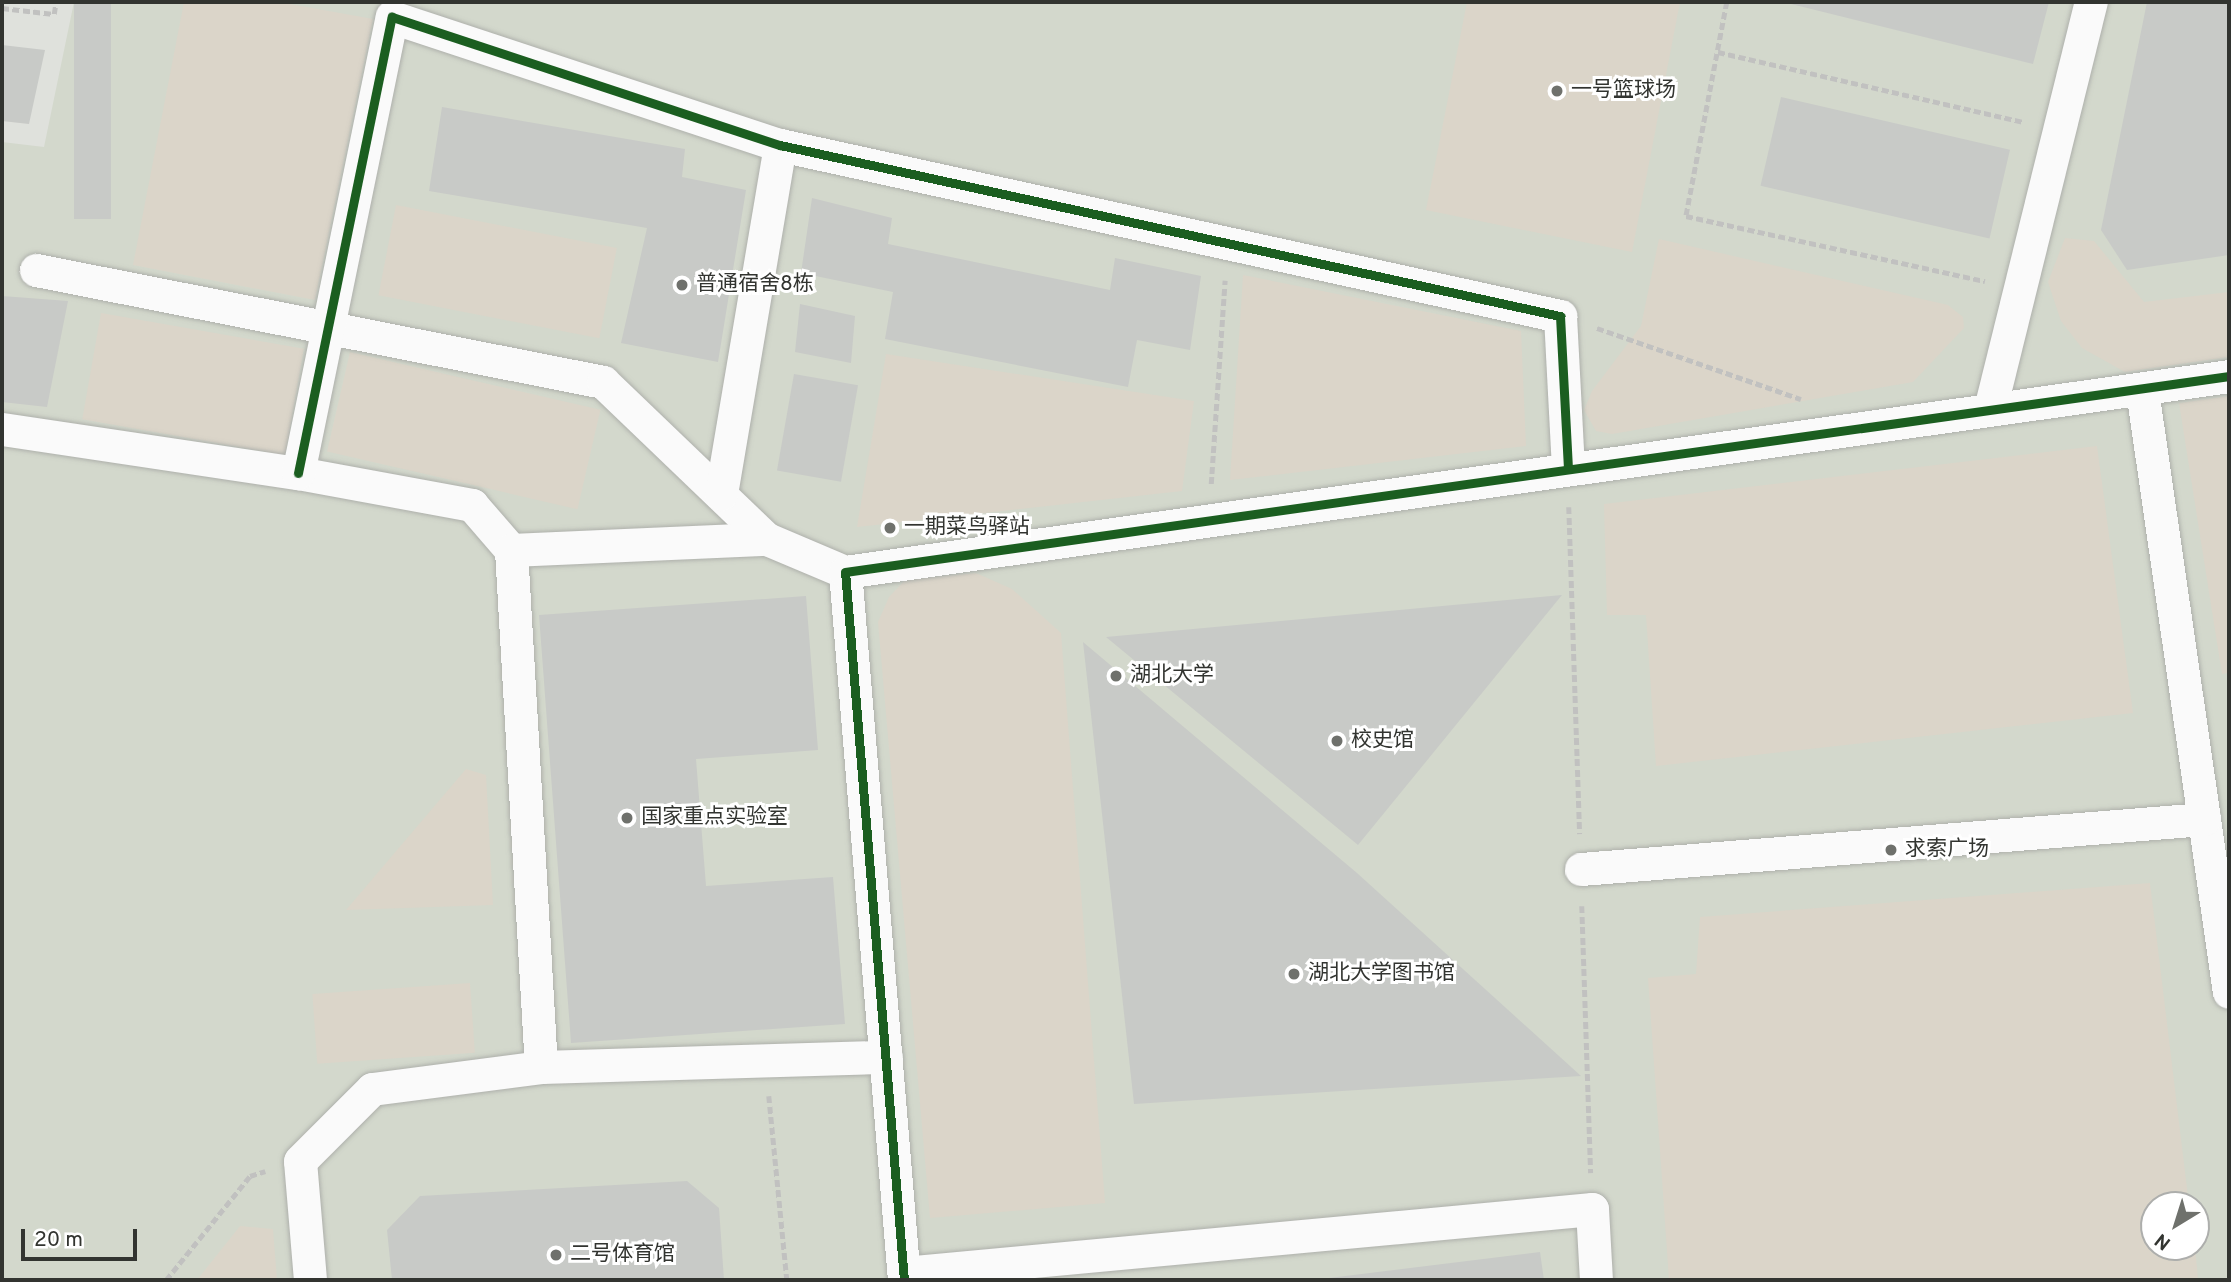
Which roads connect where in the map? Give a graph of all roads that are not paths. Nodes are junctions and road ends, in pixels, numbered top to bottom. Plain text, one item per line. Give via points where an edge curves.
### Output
1 (2091, 2) edge
2 (780, 145) junction
3 (36, 270) dead end
4 (328, 328) junction
5 (2229, 376) edge
6 (2142, 390) junction
7 (1990, 409) junction
8 (2, 429) edge
9 (1568, 469) junction
10 (298, 473) junction
11 (721, 494) junction
12 (767, 538) junction
13 (511, 550) junction
14 (845, 572) junction
15 (2204, 819) junction
16 (1581, 869) dead end
17 (2229, 992) edge
18 (886, 1057) junction
19 (541, 1067) junction
20 (904, 1277) edge
21 (310, 1280) edge
22 (1596, 1280) edge

1 - 7 street
2 - 4 street via 392,17
2 - 9 street via 1560,316
2 - 11 street
3 - 4 street
4 - 10 street
4 - 11 street via 603,382
5 - 6 street
6 - 7 street
6 - 15 street
7 - 9 street
8 - 10 street
9 - 14 street
10 - 13 street via 472,505
11 - 12 street
12 - 13 street
12 - 14 street
13 - 19 street
14 - 18 street
15 - 16 street
15 - 17 street
18 - 19 street
18 - 20 street
19 - 21 street via 372,1089 300,1161
20 - 22 street via 1592,1209

